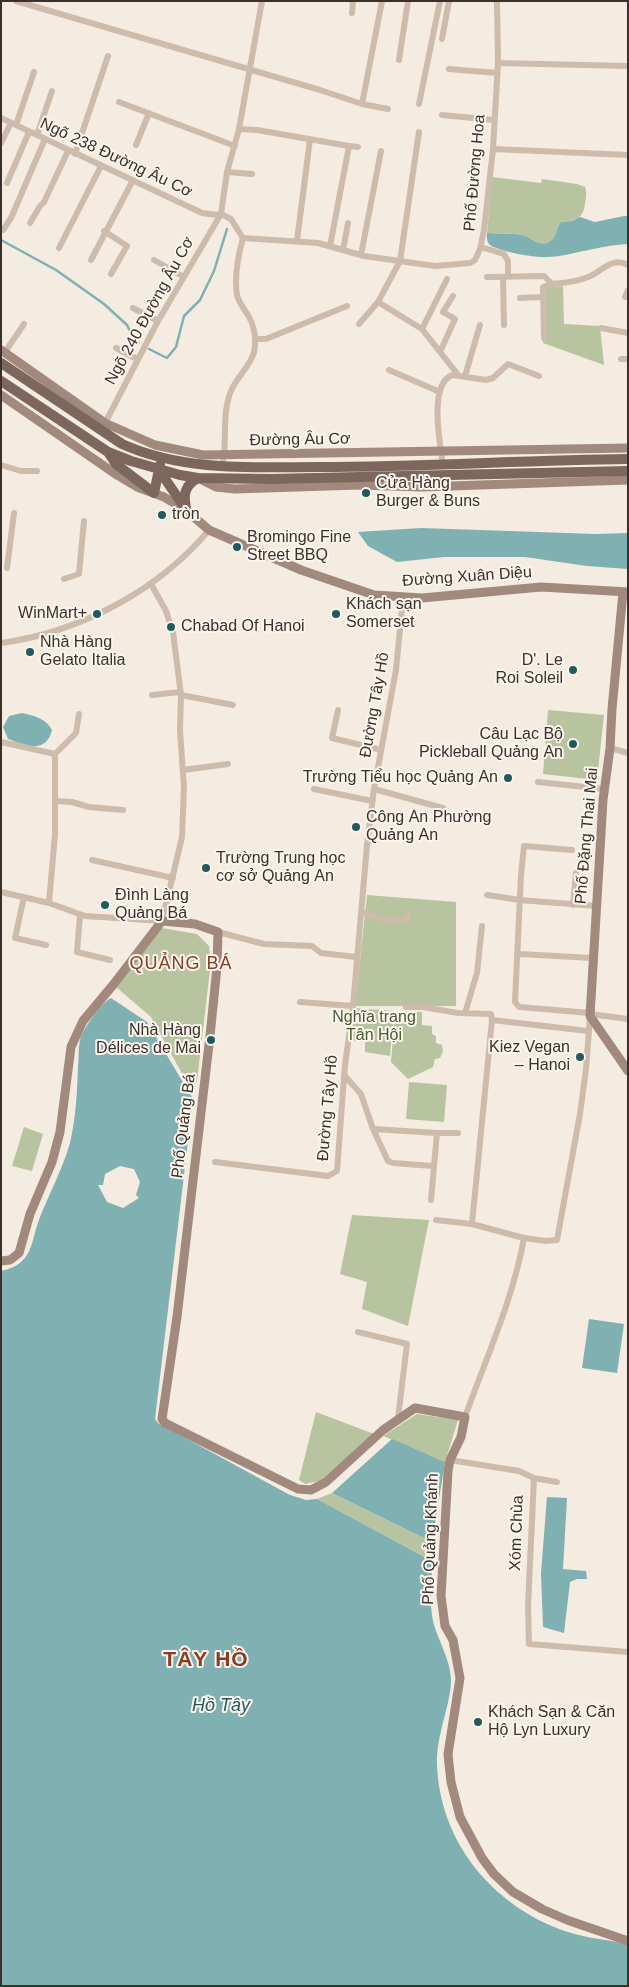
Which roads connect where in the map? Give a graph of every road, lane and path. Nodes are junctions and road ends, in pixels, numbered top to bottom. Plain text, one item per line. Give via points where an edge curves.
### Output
1 (16, 1) edge
2 (262, 1) edge
3 (354, 1) edge
4 (382, 1) edge
5 (408, 1) edge
6 (440, 1) edge
7 (449, 1) edge
8 (497, 1) edge
9 (352, 13) dead end
10 (442, 38) dead end
11 (108, 56) dead end
12 (399, 60) dead end
13 (498, 63) junction
14 (628, 66) edge
15 (450, 69) dead end
16 (250, 70) junction
17 (34, 72) dead end
18 (497, 73) junction
19 (52, 91) dead end
20 (118, 102) dead end
21 (362, 104) junction
22 (420, 104) dead end
23 (388, 108) dead end
24 (149, 113) junction
25 (442, 115) dead end
26 (1, 118) edge
27 (494, 120) junction
28 (13, 124) junction
29 (239, 129) junction
30 (29, 132) junction
31 (419, 132) dead end
32 (37, 135) junction
33 (45, 139) junction
34 (310, 139) junction
35 (1, 143) edge
36 (136, 145) dead end
37 (235, 146) junction
38 (349, 146) junction
39 (358, 147) dead end
40 (493, 149) junction
41 (381, 150) dead end
42 (72, 152) junction
43 (628, 155) edge
44 (101, 166) junction
45 (227, 172) junction
46 (252, 174) dead end
47 (132, 182) junction
48 (7, 183) dead end
49 (221, 214) junction
50 (30, 223) dead end
51 (348, 223) dead end
52 (3, 230) dead end
53 (104, 231) junction
54 (243, 238) junction
55 (298, 241) junction
56 (330, 246) junction
57 (481, 247) junction
58 (59, 248) dead end
59 (343, 250) junction
60 (361, 255) junction
61 (90, 260) dead end
62 (154, 260) dead end
63 (400, 261) junction
64 (628, 265) edge
65 (112, 274) dead end
66 (506, 276) junction
67 (184, 277) junction
68 (487, 277) dead end
69 (447, 279) dead end
70 (552, 284) junction
71 (453, 296) dead end
72 (543, 297) junction
73 (520, 298) dead end
74 (378, 302) junction
75 (346, 306) dead end
76 (133, 308) dead end
77 (158, 321) junction
78 (24, 324) dead end
79 (359, 324) dead end
80 (480, 325) dead end
81 (504, 325) dead end
82 (601, 328) dead end
83 (422, 329) junction
84 (628, 333) edge
85 (544, 338) dead end
86 (255, 339) junction
87 (116, 348) dead end
88 (3, 351) edge
89 (440, 352) junction
90 (137, 359) junction
91 (1, 363) edge
92 (389, 370) dead end
93 (462, 376) junction
94 (539, 376) dead end
95 (1, 381) edge
96 (440, 392) junction
97 (3, 396) edge
98 (105, 422) junction
99 (628, 448) edge
100 (108, 452) junction
101 (441, 452) junction
102 (162, 456) junction
103 (225, 456) junction
104 (628, 459) edge
105 (97, 460) junction
106 (444, 464) junction
107 (2, 465) edge
108 (88, 465) dead end
109 (222, 467) junction
110 (159, 470) junction
111 (37, 471) dead end
112 (628, 471) edge
113 (377, 472) junction
114 (198, 478) junction
115 (628, 480) edge
116 (154, 493) junction
117 (188, 511) junction
118 (14, 513) dead end
119 (84, 521) dead end
120 (209, 530) junction
121 (7, 568) dead end
122 (64, 579) dead end
123 (151, 584) junction
124 (625, 592) edge
125 (403, 598) junction
126 (1, 643) edge
127 (180, 694) junction
128 (152, 695) dead end
129 (233, 704) dead end
130 (338, 710) dead end
131 (79, 714) dead end
132 (1, 742) edge
133 (610, 748) junction
134 (381, 750) junction
135 (628, 753) edge
136 (55, 754) junction
137 (228, 764) dead end
138 (183, 770) junction
139 (538, 782) dead end
140 (314, 789) dead end
141 (374, 789) junction
142 (604, 789) junction
143 (372, 801) junction
144 (54, 802) junction
145 (443, 808) dead end
146 (123, 810) dead end
147 (572, 850) dead end
148 (92, 860) dead end
149 (576, 873) dead end
150 (173, 878) junction
151 (1, 892) edge
152 (487, 895) dead end
153 (24, 897) junction
154 (520, 900) junction
155 (49, 904) junction
156 (573, 905) junction
157 (596, 906) junction
158 (361, 912) junction
159 (408, 914) dead end
160 (80, 915) junction
161 (162, 921) junction
162 (482, 926) dead end
163 (218, 932) junction
164 (46, 945) dead end
165 (519, 954) junction
166 (356, 957) junction
167 (593, 958) junction
168 (110, 960) dead end
169 (300, 1002) dead end
170 (353, 1006) junction
171 (406, 1007) dead end
172 (466, 1013) junction
173 (590, 1014) junction
174 (628, 1019) edge
175 (492, 1020) junction
176 (588, 1031) junction
177 (628, 1071) edge
178 (344, 1075) junction
179 (374, 1129) junction
180 (437, 1133) junction
181 (458, 1133) dead end
182 (215, 1162) dead end
183 (434, 1166) junction
184 (431, 1200) dead end
185 (436, 1220) dead end
186 (472, 1224) junction
187 (524, 1238) junction
188 (1, 1261) edge
189 (358, 1332) dead end
190 (465, 1417) junction
191 (398, 1418) junction
192 (450, 1460) junction
193 (534, 1478) junction
194 (558, 1482) dead end
195 (628, 1652) edge
196 (628, 1935) edge
197 (612, 1936) junction
198 (628, 1940) edge

1 - 16 street
2 - 16 street
3 - 9 street
4 - 21 street
5 - 12 street
6 - 22 street
7 - 10 street
8 - 13 street, Phố Đường Hoa
11 - 42 street
13 - 14 street
13 - 18 street, Phố Đường Hoa
15 - 18 street
16 - 21 street
16 - 29 street
17 - 28 street
18 - 27 street, Phố Đường Hoa
19 - 32 street
20 - 24 street
21 - 23 street
24 - 36 street
24 - 37 street
25 - 27 street
26 - 28 street, Ngõ 238 Đường Âu Cơ
27 - 40 street, Phố Đường Hoa
28 - 30 street, Ngõ 238 Đường Âu Cơ
28 - 35 street
29 - 34 street
29 - 37 street
30 - 32 street, Ngõ 238 Đường Âu Cơ
30 - 48 street
31 - 63 street
32 - 33 street, Ngõ 238 Đường Âu Cơ
33 - 42 street, Ngõ 238 Đường Âu Cơ
33 - 52 street
34 - 38 street
34 - 55 street
37 - 45 street
38 - 39 street
38 - 56 street
40 - 43 street
40 - 57 street, Phố Đường Hoa
41 - 60 street
42 - 44 street, Ngõ 238 Đường Âu Cơ
42 - 50 street
44 - 47 street, Ngõ 238 Đường Âu Cơ
44 - 58 street
45 - 46 street
45 - 49 street
47 - 49 street, Ngõ 238 Đường Âu Cơ via 202,214
47 - 53 street
49 - 54 street via 231,219
49 - 67 street, Ngõ 240 Đường Âu Cơ
51 - 59 street
53 - 61 street
53 - 65 street via 127,246
54 - 55 street, Phố Đường Hoa
54 - 86 street via 238,258 237,295 251,320
55 - 56 street, Phố Đường Hoa
56 - 59 street, Phố Đường Hoa
57 - 63 street, Phố Đường Hoa via 470,263 435,266
57 - 66 street via 504,254 508,261
59 - 60 street, Phố Đường Hoa
60 - 63 street, Phố Đường Hoa
62 - 67 street
63 - 74 street
64 - 70 street via 616,262 589,277
66 - 68 street
66 - 70 street via 544,276
66 - 81 street
67 - 77 street, Ngõ 240 Đường Âu Cơ
69 - 83 street
70 - 72 street via 543,287
71 - 89 street via 444,312 455,318
72 - 73 street
72 - 85 street
74 - 79 street
74 - 83 street
75 - 86 street via 266,339
76 - 77 street
77 - 90 street, Ngõ 240 Đường Âu Cơ
78 - 88 street
80 - 93 street
82 - 84 street
83 - 89 street
86 - 103 street via 253,355 228,399
87 - 90 street
88 - 98 street, Đường Âu Cơ
89 - 93 street
90 - 98 street, Ngõ 240 Đường Âu Cơ
91 - 102 main road, Đường Âu Cơ via 114,439 137,450
92 - 96 street
93 - 94 street via 486,380 508,364
93 - 96 street via 448,376
95 - 100 main road, Đường Âu Cơ
96 - 101 street
97 - 105 street
98 - 103 street, Đường Âu Cơ via 155,445
99 - 101 street, Đường Âu Cơ
100 - 110 main road, Đường Âu Cơ
100 - 116 main road via 116,464
101 - 103 street, Đường Âu Cơ
101 - 106 street
102 - 109 main road, Đường Âu Cơ
102 - 110 main road
103 - 109 street
104 - 106 main road, Đường Âu Cơ
105 - 108 street
105 - 116 street via 137,487
106 - 113 main road, Đường Âu Cơ
107 - 111 street via 21,471
109 - 113 main road, Đường Âu Cơ
110 - 114 main road, Đường Âu Cơ
110 - 116 main road
110 - 117 main road
112 - 113 main road, Đường Âu Cơ
113 - 114 main road, Đường Âu Cơ
114 - 115 street, Đường Âu Cơ via 216,487 235,489
114 - 117 main road via 184,494
116 - 117 street, Đường Xuân Diệu
117 - 120 street, Đường Xuân Diệu
118 - 121 street
119 - 122 street via 79,574
120 - 123 street
120 - 125 street, Đường Xuân Diệu via 307,573 374,594
123 - 126 street via 128,599 77,623
123 - 127 street via 174,632
124 - 125 street, Đường Xuân Diệu via 541,586
124 - 133 street, Phố Đặng Thai Mai
125 - 134 street, Đường Tây Hồ via 396,670
127 - 128 street
127 - 129 street
127 - 138 street
130 - 134 street via 332,738
131 - 136 street via 76,733
132 - 136 street
133 - 135 street
133 - 142 street, Phố Đặng Thai Mai
134 - 141 street, Đường Tây Hồ
136 - 144 street
137 - 138 street
138 - 150 street via 182,837
139 - 142 street
140 - 143 street
141 - 143 street, Đường Tây Hồ
141 - 145 street
142 - 157 street, Phố Đặng Thai Mai
143 - 158 street, Đường Tây Hồ
144 - 146 street
144 - 155 street via 55,834
147 - 154 street via 524,846
148 - 150 street
149 - 156 street
150 - 161 street
151 - 153 street
152 - 154 street
153 - 155 street
153 - 164 street via 15,938
154 - 156 street
154 - 165 street
155 - 160 street
156 - 157 street
157 - 167 street, Phố Đặng Thai Mai
158 - 159 street via 403,921
158 - 166 street, Đường Tây Hồ
160 - 161 street
160 - 168 street via 77,952
161 - 163 street via 195,924
161 - 188 street via 83,1021 71,1047 60,1132 52,1162 30,1214 19,1253 10,1260
162 - 172 street via 477,973
163 - 166 street via 264,944 312,946 321,953
163 - 191 street, Phố Quảng Bá via 210,1036 162,1419 298,1488 311,1490 326,1482
165 - 167 street
165 - 173 street via 517,1006
166 - 170 street, Đường Tây Hồ
167 - 173 street, Phố Đặng Thai Mai
169 - 170 street
170 - 178 street, Đường Tây Hồ
171 - 172 street
172 - 175 street via 490,1014
173 - 174 street
173 - 176 street
173 - 177 street
175 - 176 street
175 - 186 street
176 - 187 street via 580,1114 556,1240
178 - 179 street via 361,1094
178 - 182 street, Đường Tây Hồ via 337,1170 334,1173 328,1176
179 - 180 street
179 - 183 street via 390,1162
180 - 181 street
180 - 183 street
183 - 184 street
185 - 186 street
186 - 187 street
187 - 190 street via 505,1310
189 - 191 street via 407,1344
190 - 191 street, Phố Quảng Bá via 415,1408
190 - 192 street, Phố Quảng Khánh via 462,1436
192 - 193 street, Xóm Chùa via 518,1471
192 - 197 street, Phố Quảng Khánh via 441,1596 445,1626 453,1640 460,1678 448,1754 460,1817 482,1858 513,1892 542,1909
193 - 194 street
193 - 195 street, Xóm Chùa via 529,1644
196 - 197 street, Phố Quảng Khánh
197 - 198 street, Phố Quảng Khánh

